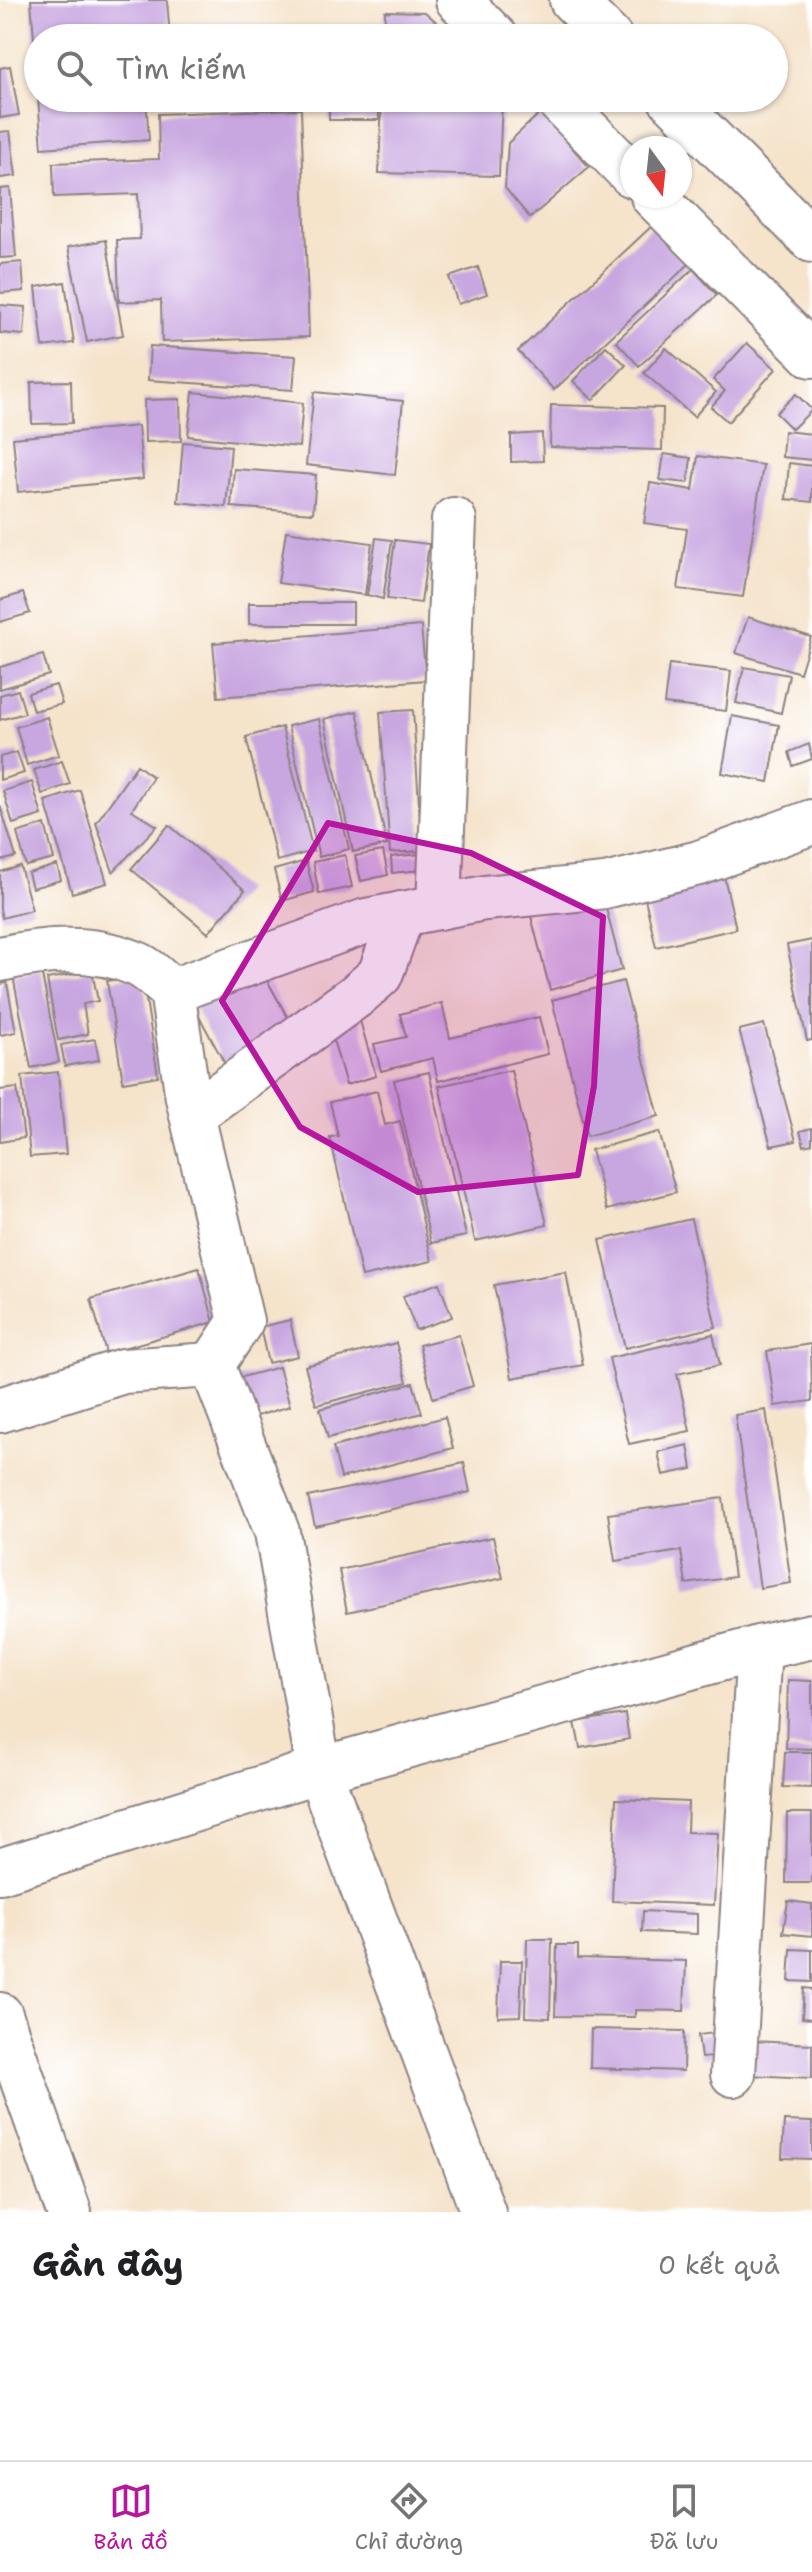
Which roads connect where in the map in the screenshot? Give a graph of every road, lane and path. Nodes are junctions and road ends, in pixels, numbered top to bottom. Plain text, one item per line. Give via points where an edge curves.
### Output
1 (458, 0) edge
2 (572, 0) edge
3 (482, 24) edge
4 (596, 24) edge
5 (570, 112) edge
6 (684, 112) edge
7 (620, 163) edge
8 (665, 208) edge
9 (812, 240) edge
10 (812, 355) edge
11 (454, 520) dead end
12 (812, 822) edge
13 (421, 910) junction
14 (0, 959) edge
15 (172, 991) junction
16 (192, 1115) junction
17 (212, 1365) junction
18 (0, 1410) edge
19 (812, 1636) edge
20 (759, 1648) junction
21 (319, 1770) junction
22 (0, 1871) edge
23 (0, 2015) edge
24 (733, 2074) dead end
25 (69, 2212) edge
26 (483, 2212) edge

1 - 3 street
2 - 4 street
5 - 7 street
6 - 9 street
8 - 10 street
11 - 13 street
12 - 13 street via 699,863 605,886
13 - 15 street via 366,921
13 - 16 street via 380,975
14 - 15 street via 38,951 87,950 140,965
15 - 16 street
16 - 17 street via 241,1321
17 - 18 street via 123,1371
17 - 21 street via 277,1532
19 - 20 street
20 - 21 street
20 - 24 street
21 - 22 street
21 - 26 street
23 - 25 street

